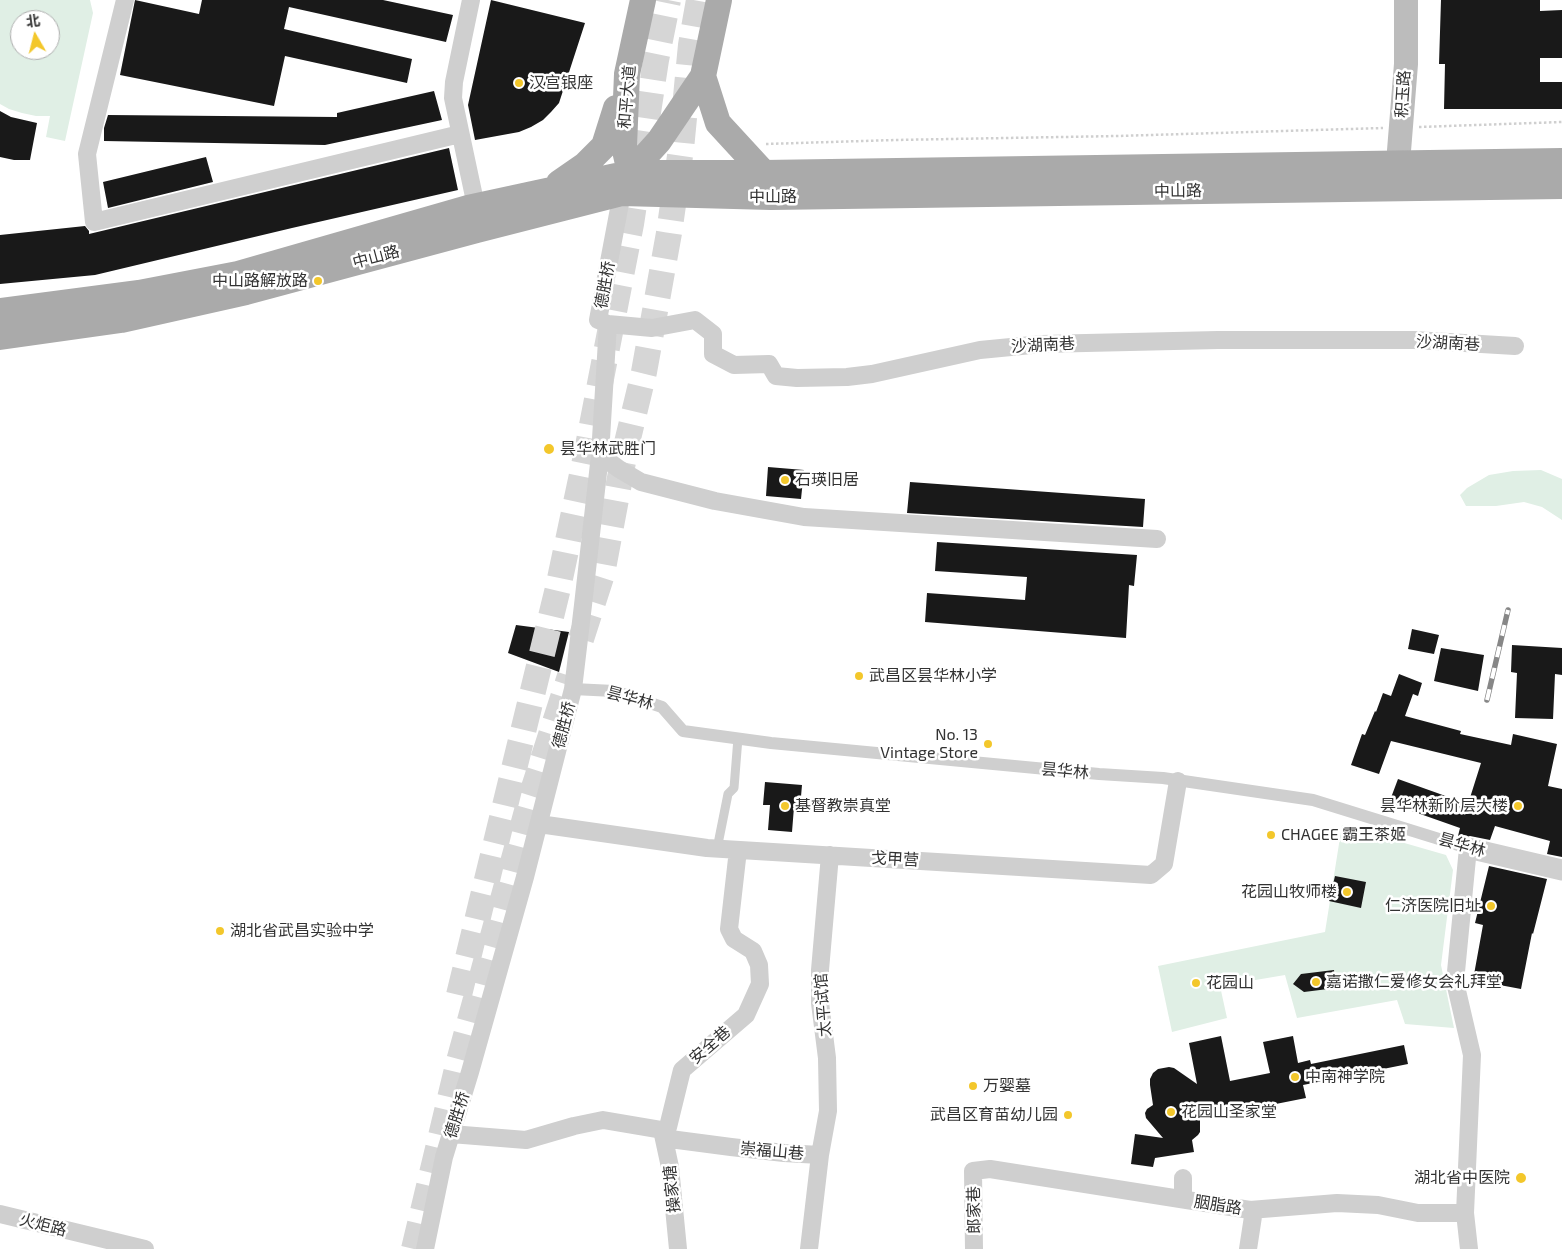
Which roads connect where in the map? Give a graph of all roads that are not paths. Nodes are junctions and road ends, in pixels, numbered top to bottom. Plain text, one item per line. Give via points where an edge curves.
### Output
1 (125, 0) edge
2 (470, 0) edge
3 (643, 0) edge
4 (719, 0) edge
5 (1406, 0) edge
6 (1422, 0) edge
7 (627, 74) junction
8 (703, 76) junction
9 (1408, 128) junction
10 (460, 134) junction
11 (1562, 161) edge
12 (764, 173) junction
13 (1406, 175) junction
14 (626, 183) junction
15 (1562, 186) edge
16 (550, 190) junction
17 (476, 206) junction
18 (0, 311) edge
19 (608, 324) junction
20 (0, 337) edge
21 (1515, 346) dead end
22 (600, 455) junction
23 (1156, 539) dead end
24 (572, 689) junction
25 (738, 738) junction
26 (1178, 780) junction
27 (539, 824) junction
28 (717, 848) junction
29 (1468, 848) junction
30 (738, 850) junction
31 (830, 855) junction
32 (1562, 870) edge
33 (662, 1130) junction
34 (451, 1134) junction
35 (820, 1154) junction
36 (973, 1170) joint
37 (1254, 1210) junction
38 (1464, 1213) junction
39 (0, 1214) edge
40 (115, 1246) edge
41 (145, 1249) edge
42 (425, 1249) edge
43 (678, 1249) edge
44 (809, 1249) edge
45 (974, 1249) edge
46 (1248, 1249) edge
47 (1469, 1249) edge

1 - 10 street via 87,154 94,222
2 - 10 street via 454,82
3 - 7 main road, 和平大道
4 - 8 main road
5 - 9 main road, 积玉路
6 - 9 main road, 积玉路 via 1421,64
7 - 14 main road, 和平大道
7 - 16 main road via 604,146 585,165
8 - 12 main road via 718,123
8 - 14 main road
9 - 13 main road, 积玉路
10 - 17 street
11 - 13 main road, 中山路
12 - 13 main road, 中山路
12 - 14 main road, 中山路
13 - 14 main road, 中山路 via 771,197
13 - 15 main road, 中山路
14 - 16 main road, 中山路
14 - 19 street, 德胜桥 via 598,320
14 - 20 main road, 中山路 via 477,230 246,292 121,320
16 - 17 main road, 中山路
17 - 18 main road, 中山路 via 238,274 140,293
19 - 21 street, 沙湖南巷 via 652,328 695,320 713,334 714,354 734,365 769,364 776,376 797,378 872,374 980,350 1042,344 1414,340
19 - 22 street, 德胜桥
22 - 23 street via 641,482 715,501 804,517
22 - 24 street, 德胜桥
24 - 25 street, 昙华林 via 614,691 662,707 683,731
24 - 27 street, 德胜桥
25 - 26 street, 昙华林
25 - 28 lane via 734,788 728,794
26 - 29 street, 昙华林 via 1313,800
26 - 31 street, 戈甲营 via 1164,864 1151,875
27 - 28 street, 戈甲营
27 - 34 street, 德胜桥
28 - 30 street, 戈甲营
29 - 32 street, 昙华林
29 - 38 street via 1455,982 1472,1056
30 - 31 street, 戈甲营
30 - 33 street, 安全巷 via 729,928 734,939 753,951 759,965 760,984 746,1015 682,1070 668,1127
31 - 35 street, 太平试馆 via 820,970 828,1111
33 - 34 street via 603,1120 526,1140
33 - 35 street, 崇福山巷 via 670,1139 784,1153
33 - 43 street, 操家塘 via 670,1167
34 - 42 street, 德胜桥
35 - 44 street, 崇福山巷
36 - 37 street, 胭脂路 via 990,1169
36 - 45 street, 郎家巷
37 - 38 street, 胭脂路 via 1337,1203 1378,1205 1418,1213
37 - 46 street
38 - 47 street
39 - 40 street, 火炬路
40 - 41 street, 火炬路

